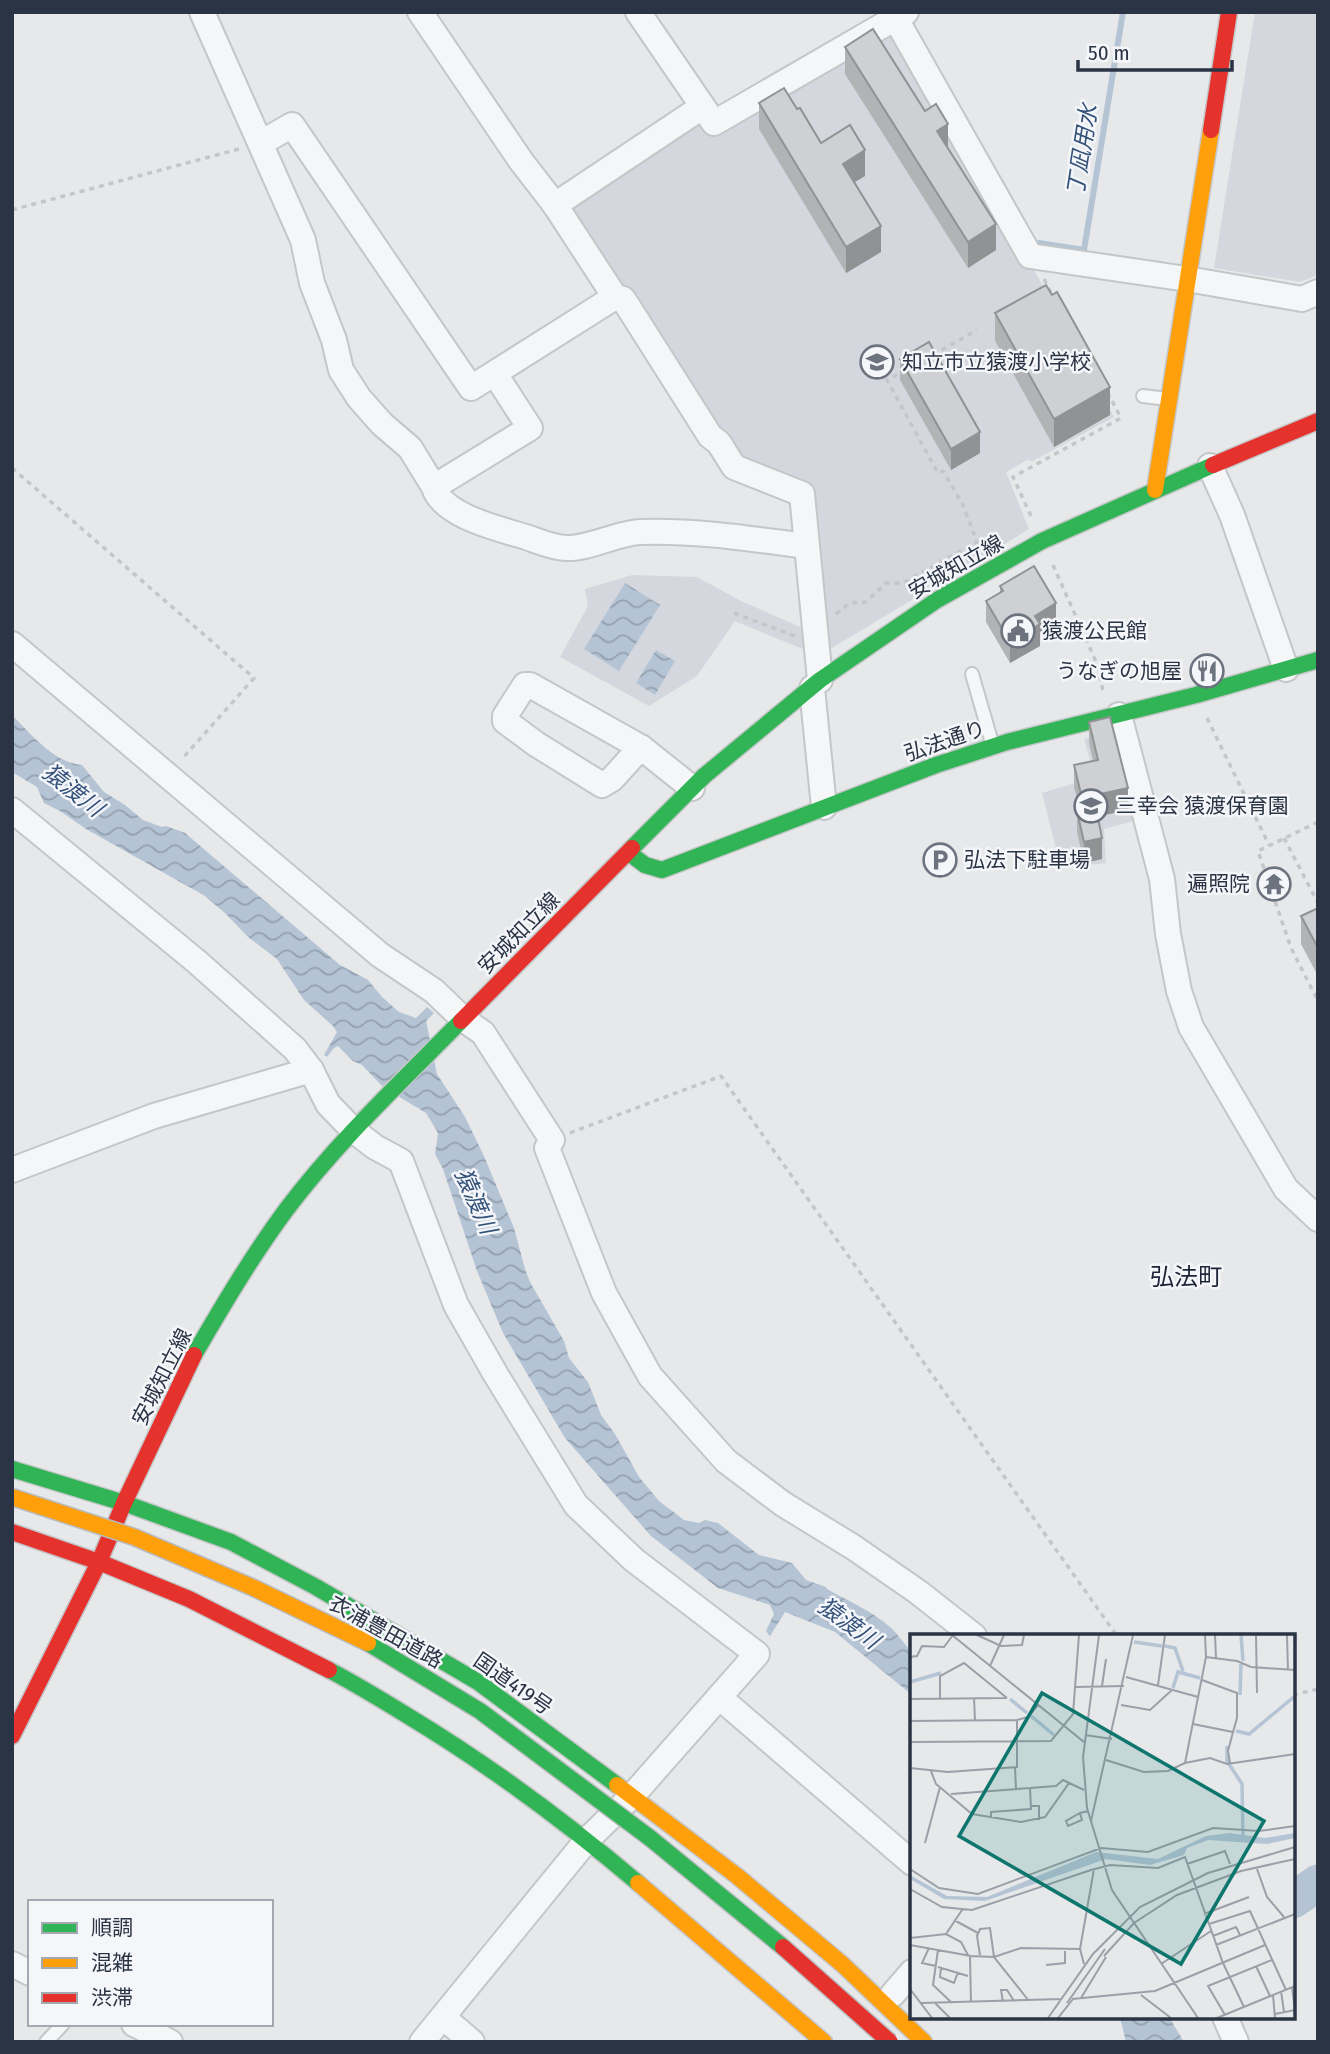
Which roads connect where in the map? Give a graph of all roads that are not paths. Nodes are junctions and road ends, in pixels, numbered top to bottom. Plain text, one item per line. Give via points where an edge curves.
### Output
1 (202, 12) edge
2 (420, 12) edge
3 (638, 12) edge
4 (898, 14) edge
5 (1221, 14) edge
6 (702, 107) junction
7 (261, 143) junction
8 (555, 205) junction
9 (1187, 279) junction
10 (1318, 292) edge
11 (615, 297) junction
12 (495, 374) junction
13 (1143, 396) dead end
14 (1168, 399) junction
15 (1318, 421) edge
16 (1210, 466) junction
17 (434, 487) junction
18 (1155, 490) junction
19 (806, 546) junction
20 (12, 644) edge
21 (1318, 660) edge
22 (1286, 669) junction
23 (972, 674) dead end
24 (816, 684) junction
25 (1114, 716) junction
26 (641, 747) junction
27 (993, 747) junction
28 (692, 788) junction
29 (824, 807) junction
30 (12, 810) edge
31 (629, 853) junction
32 (458, 1024) junction
33 (311, 1070) junction
34 (357, 1125) junction
35 (12, 1170) edge
36 (1318, 1219) edge
37 (12, 1469) edge
38 (12, 1497) edge
39 (124, 1503) junction
40 (12, 1516) edge
41 (33, 1523) dead end
42 (12, 1532) edge
43 (92, 1542) dead end
44 (118, 1551) dead end
45 (99, 1562) junction
46 (971, 1634) edge
47 (719, 1697) junction
48 (12, 1736) edge
49 (544, 1778) dead end
50 (632, 1796) junction
51 (587, 1840) junction
52 (651, 1859) dead end
53 (910, 1861) edge
54 (12, 1964) edge
55 (28, 1972) edge
56 (910, 1974) edge
57 (893, 1994) dead end
58 (443, 2017) junction
59 (1227, 2019) edge
60 (61, 2026) edge
61 (138, 2026) edge
62 (46, 2042) edge
63 (170, 2042) edge
64 (422, 2042) edge
65 (472, 2042) edge
66 (824, 2042) edge
67 (890, 2042) edge
68 (924, 2042) edge
69 (1236, 2042) edge

1 - 7 street
2 - 8 street
3 - 6 street
4 - 6 street via 714,123
4 - 9 street via 1031,256
5 - 9 main road
6 - 8 street
7 - 12 street via 292,125 471,388
7 - 17 street via 303,240 341,370 359,398 410,449
8 - 11 street
9 - 10 street via 1302,299
9 - 14 main road
11 - 12 street
11 - 19 street via 629,307 734,467 802,494
12 - 17 street via 530,428
13 - 14 lane
14 - 18 main road
15 - 16 main road, 安城知立線
16 - 18 main road, 安城知立線
16 - 22 street
17 - 19 street via 447,504 478,522 568,549 638,532 706,533
18 - 24 main road, 安城知立線 via 1042,541 937,600
19 - 24 street
20 - 32 street via 380,955 434,991
21 - 22 main road, 弘法通り
22 - 25 main road, 弘法通り
23 - 27 lane
24 - 28 main road, 安城知立線
24 - 29 street
25 - 27 main road, 弘法通り
25 - 36 street via 1162,879 1179,991 1191,1027 1286,1189
26 - 26 street via 530,685 525,685 505,716 505,721 536,744 602,785
26 - 28 street
27 - 29 main road, 弘法通り
28 - 31 main road, 安城知立線
29 - 31 main road, 弘法通り via 662,870
30 - 33 street via 196,961 295,1049
31 - 32 main road, 安城知立線
32 - 34 main road, 安城知立線
32 - 46 street via 483,1033 552,1140 547,1147 604,1293 650,1376 726,1461 918,1592
33 - 34 street via 328,1104
33 - 35 street via 154,1116
34 - 39 main road, 安城知立線 via 287,1209 237,1280 191,1361
34 - 47 street via 375,1147 401,1161 456,1305 576,1505 634,1560 757,1654
37 - 39 main road, 国道419号
38 - 67 main road, 衣浦豊田道路, bridge via 134,1536 254,1588 373,1644 470,1704 650,1838
39 - 45 main road, 安城知立線
39 - 50 main road, 国道419号 via 231,1542 316,1587 478,1682
40 - 41 main road
42 - 45 main road
43 - 44 main road
45 - 48 main road, 安城知立線
45 - 51 main road via 189,1599 351,1681 461,1748
47 - 50 street
47 - 53 street
49 - 52 main road
50 - 51 street
50 - 68 main road, 国道419号 via 842,1964
51 - 58 street
51 - 66 main road
54 - 55 street
56 - 57 street
58 - 64 street
58 - 65 street
59 - 69 street
60 - 62 lane
61 - 63 street

